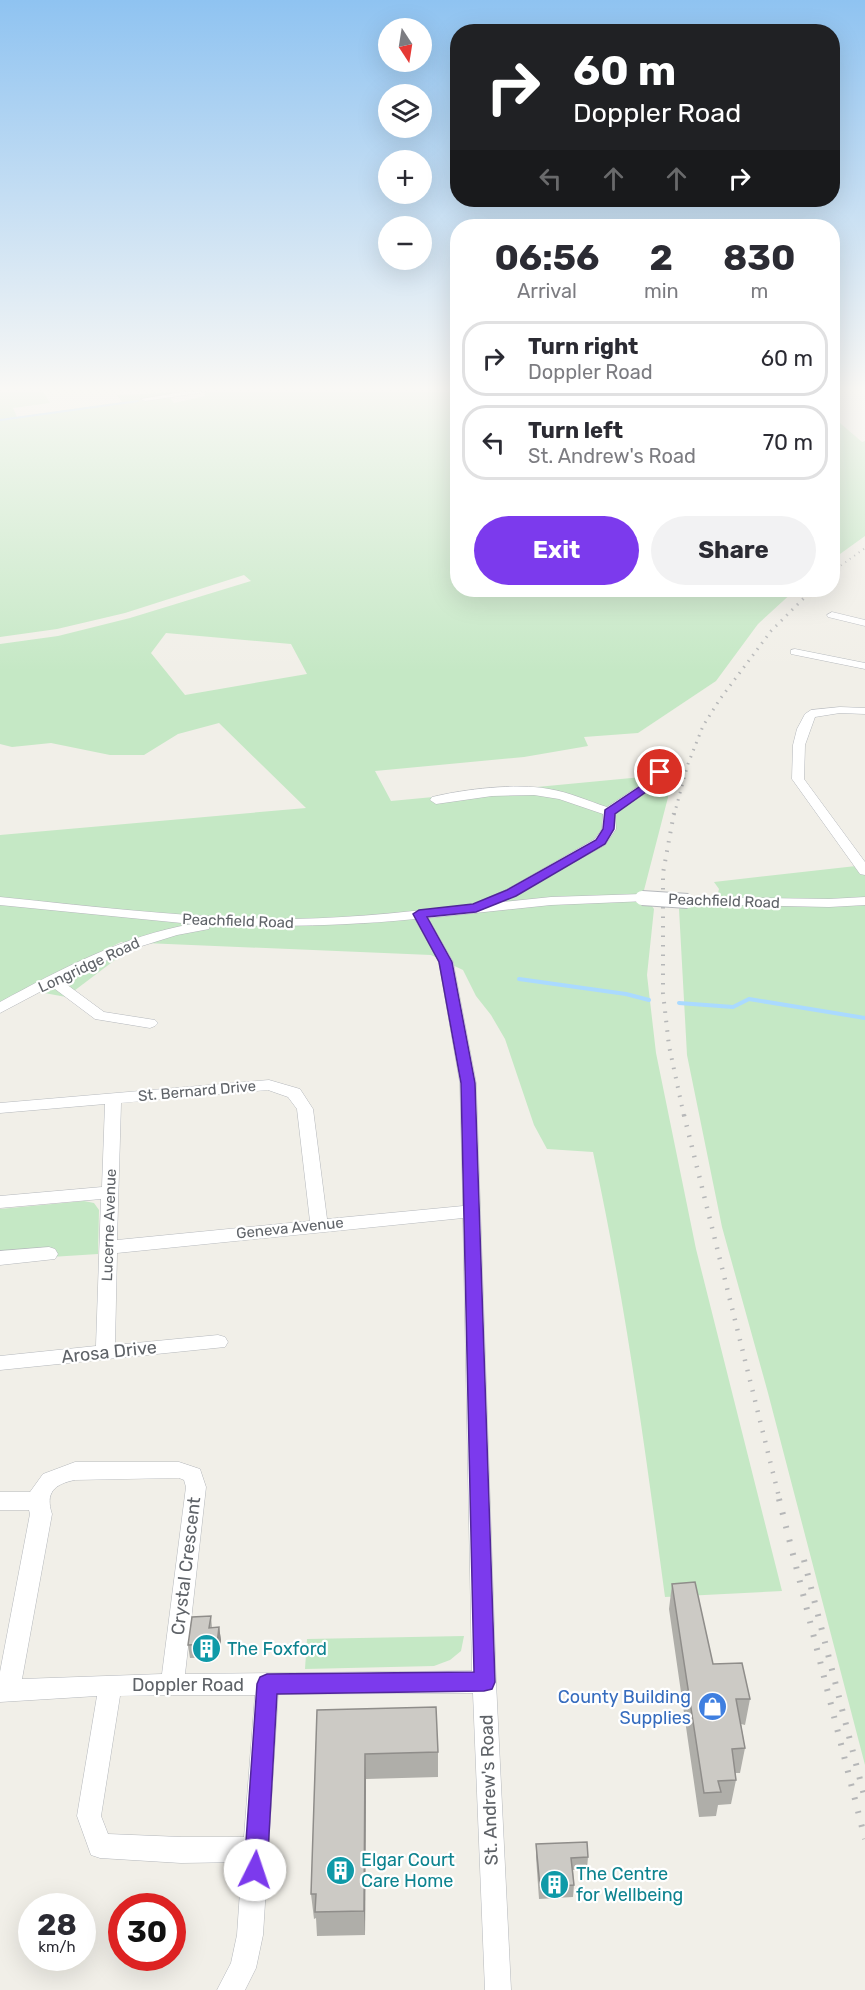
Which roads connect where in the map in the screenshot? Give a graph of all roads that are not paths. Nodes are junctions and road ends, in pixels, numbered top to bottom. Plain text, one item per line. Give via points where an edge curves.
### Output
1 (832, 615) dead end
2 (865, 623) edge
3 (795, 652) dead end
4 (865, 666) edge
5 (865, 711) edge
6 (660, 772) dead end
7 (436, 800) dead end
8 (609, 812) junction
9 (865, 871) edge
10 (0, 901) edge
11 (865, 901) edge
12 (476, 908) junction
13 (419, 914) junction
14 (252, 922) junction
15 (52, 980) junction
16 (0, 1008) edge
17 (150, 1023) dead end
18 (113, 1098) junction
19 (0, 1108) edge
20 (109, 1192) junction
21 (0, 1202) edge
22 (471, 1211) junction
23 (319, 1225) junction
24 (109, 1247) junction
25 (49, 1254) dead end
26 (0, 1258) edge
27 (218, 1342) dead end
28 (105, 1353) junction
29 (0, 1363) edge
30 (0, 1501) edge
31 (37, 1501) junction
32 (8, 1644) edge
33 (484, 1682) junction
34 (172, 1684) junction
35 (267, 1684) junction
36 (110, 1685) junction
37 (4, 1691) edge
38 (257, 1849) junction
39 (230, 1990) edge
40 (498, 1990) edge

1 - 2 street
3 - 4 street
5 - 9 street via 811,714 805,722 799,751 798,779
6 - 8 street via 649,785
7 - 8 street via 545,792
8 - 12 street, Peachfield Road via 609,829 600,842 511,893
10 - 14 street, Peachfield Road via 140,916
11 - 12 street, Peachfield Road, bridge via 642,898
12 - 13 street, Peachfield Road
13 - 14 street, Peachfield Road via 367,920
13 - 22 street, St. Andrew's Road via 446,962 468,1083
14 - 15 street, Longridge Road via 199,927 138,940
15 - 16 street, Longridge Road
15 - 17 street via 100,1016
18 - 19 street, St. Bernard Drive
18 - 20 street, Lucerne Avenue
18 - 23 street, St. Bernard Drive via 269,1086 294,1093 305,1109
20 - 21 street
20 - 24 street, Lucerne Avenue
22 - 23 street, Geneva Avenue
22 - 33 street, St. Andrew's Road
23 - 24 street, Geneva Avenue
24 - 28 street, Lucerne Avenue
25 - 26 street
27 - 28 street, Arosa Drive
28 - 29 street, Arosa Drive
30 - 31 street
31 - 32 street via 40,1514
31 - 34 street, Crystal Crescent via 40,1490 61,1473 179,1470 192,1475 196,1486
32 - 37 street
33 - 35 street, Doppler Road
33 - 40 street, St. Andrew's Road
34 - 35 street, Doppler Road
34 - 36 street, Doppler Road
35 - 38 street
36 - 37 street, Doppler Road
36 - 38 street via 89,1816 100,1846
38 - 39 street via 250,1935 243,1968

